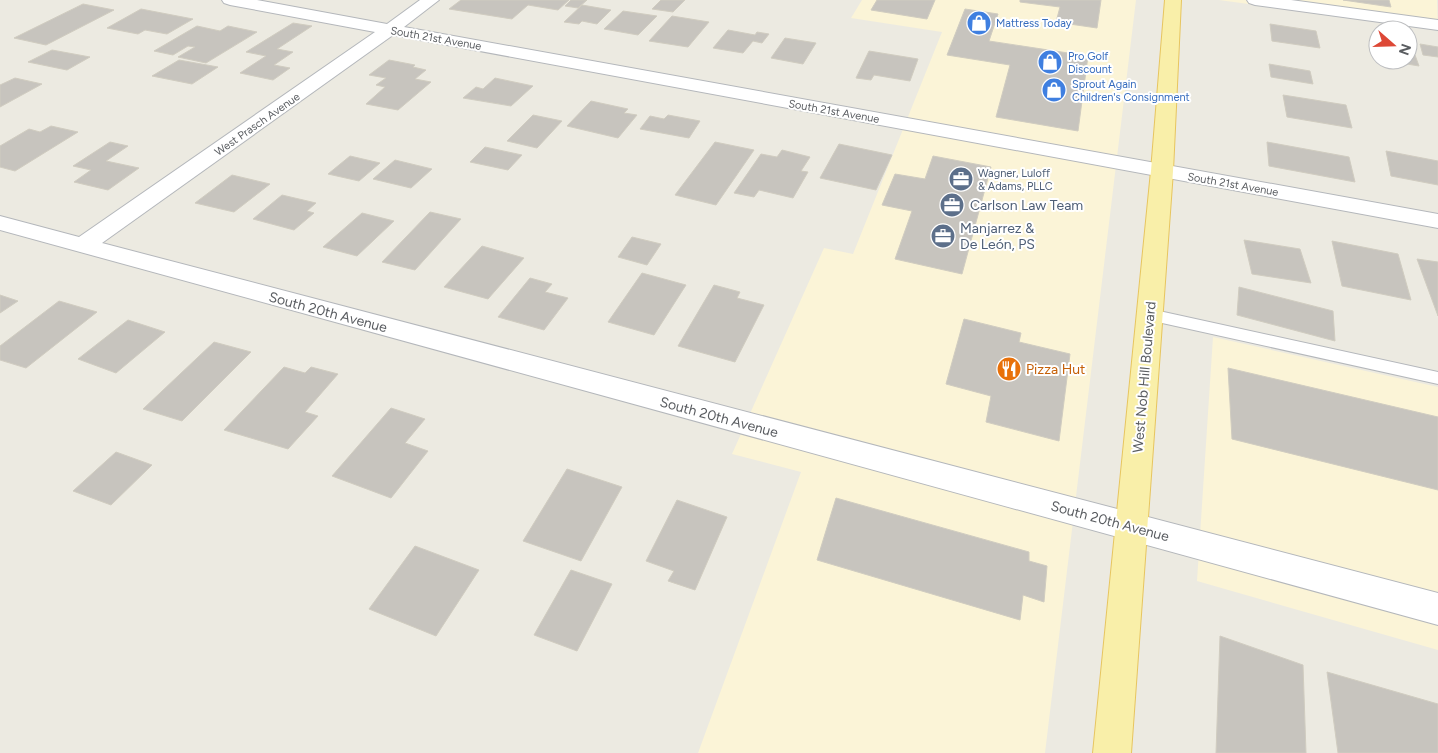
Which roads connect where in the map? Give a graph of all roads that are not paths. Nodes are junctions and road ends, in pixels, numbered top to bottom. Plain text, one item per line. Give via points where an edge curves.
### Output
1 (230, 0) edge
2 (431, 0) edge
3 (1173, 0) edge
4 (1255, 0) edge
5 (1438, 25) edge
6 (391, 29) junction
7 (1162, 171) junction
8 (1438, 221) edge
9 (6, 230) edge
10 (82, 246) junction
11 (1150, 315) junction
12 (1438, 378) edge
13 (1132, 528) junction
14 (1438, 609) edge
15 (1112, 753) edge

1 - 6 street, South 21st Avenue
2 - 6 street, West Prasch Avenue
3 - 7 main road, West Nob Hill Boulevard
4 - 5 street
6 - 7 street, South 21st Avenue
6 - 10 street, West Prasch Avenue
7 - 8 street, South 21st Avenue
7 - 11 main road, West Nob Hill Boulevard
9 - 10 street, South 20th Avenue
10 - 13 street, South 20th Avenue
11 - 12 lane
11 - 13 main road, West Nob Hill Boulevard
13 - 14 street, South 20th Avenue
13 - 15 main road, West Nob Hill Boulevard

